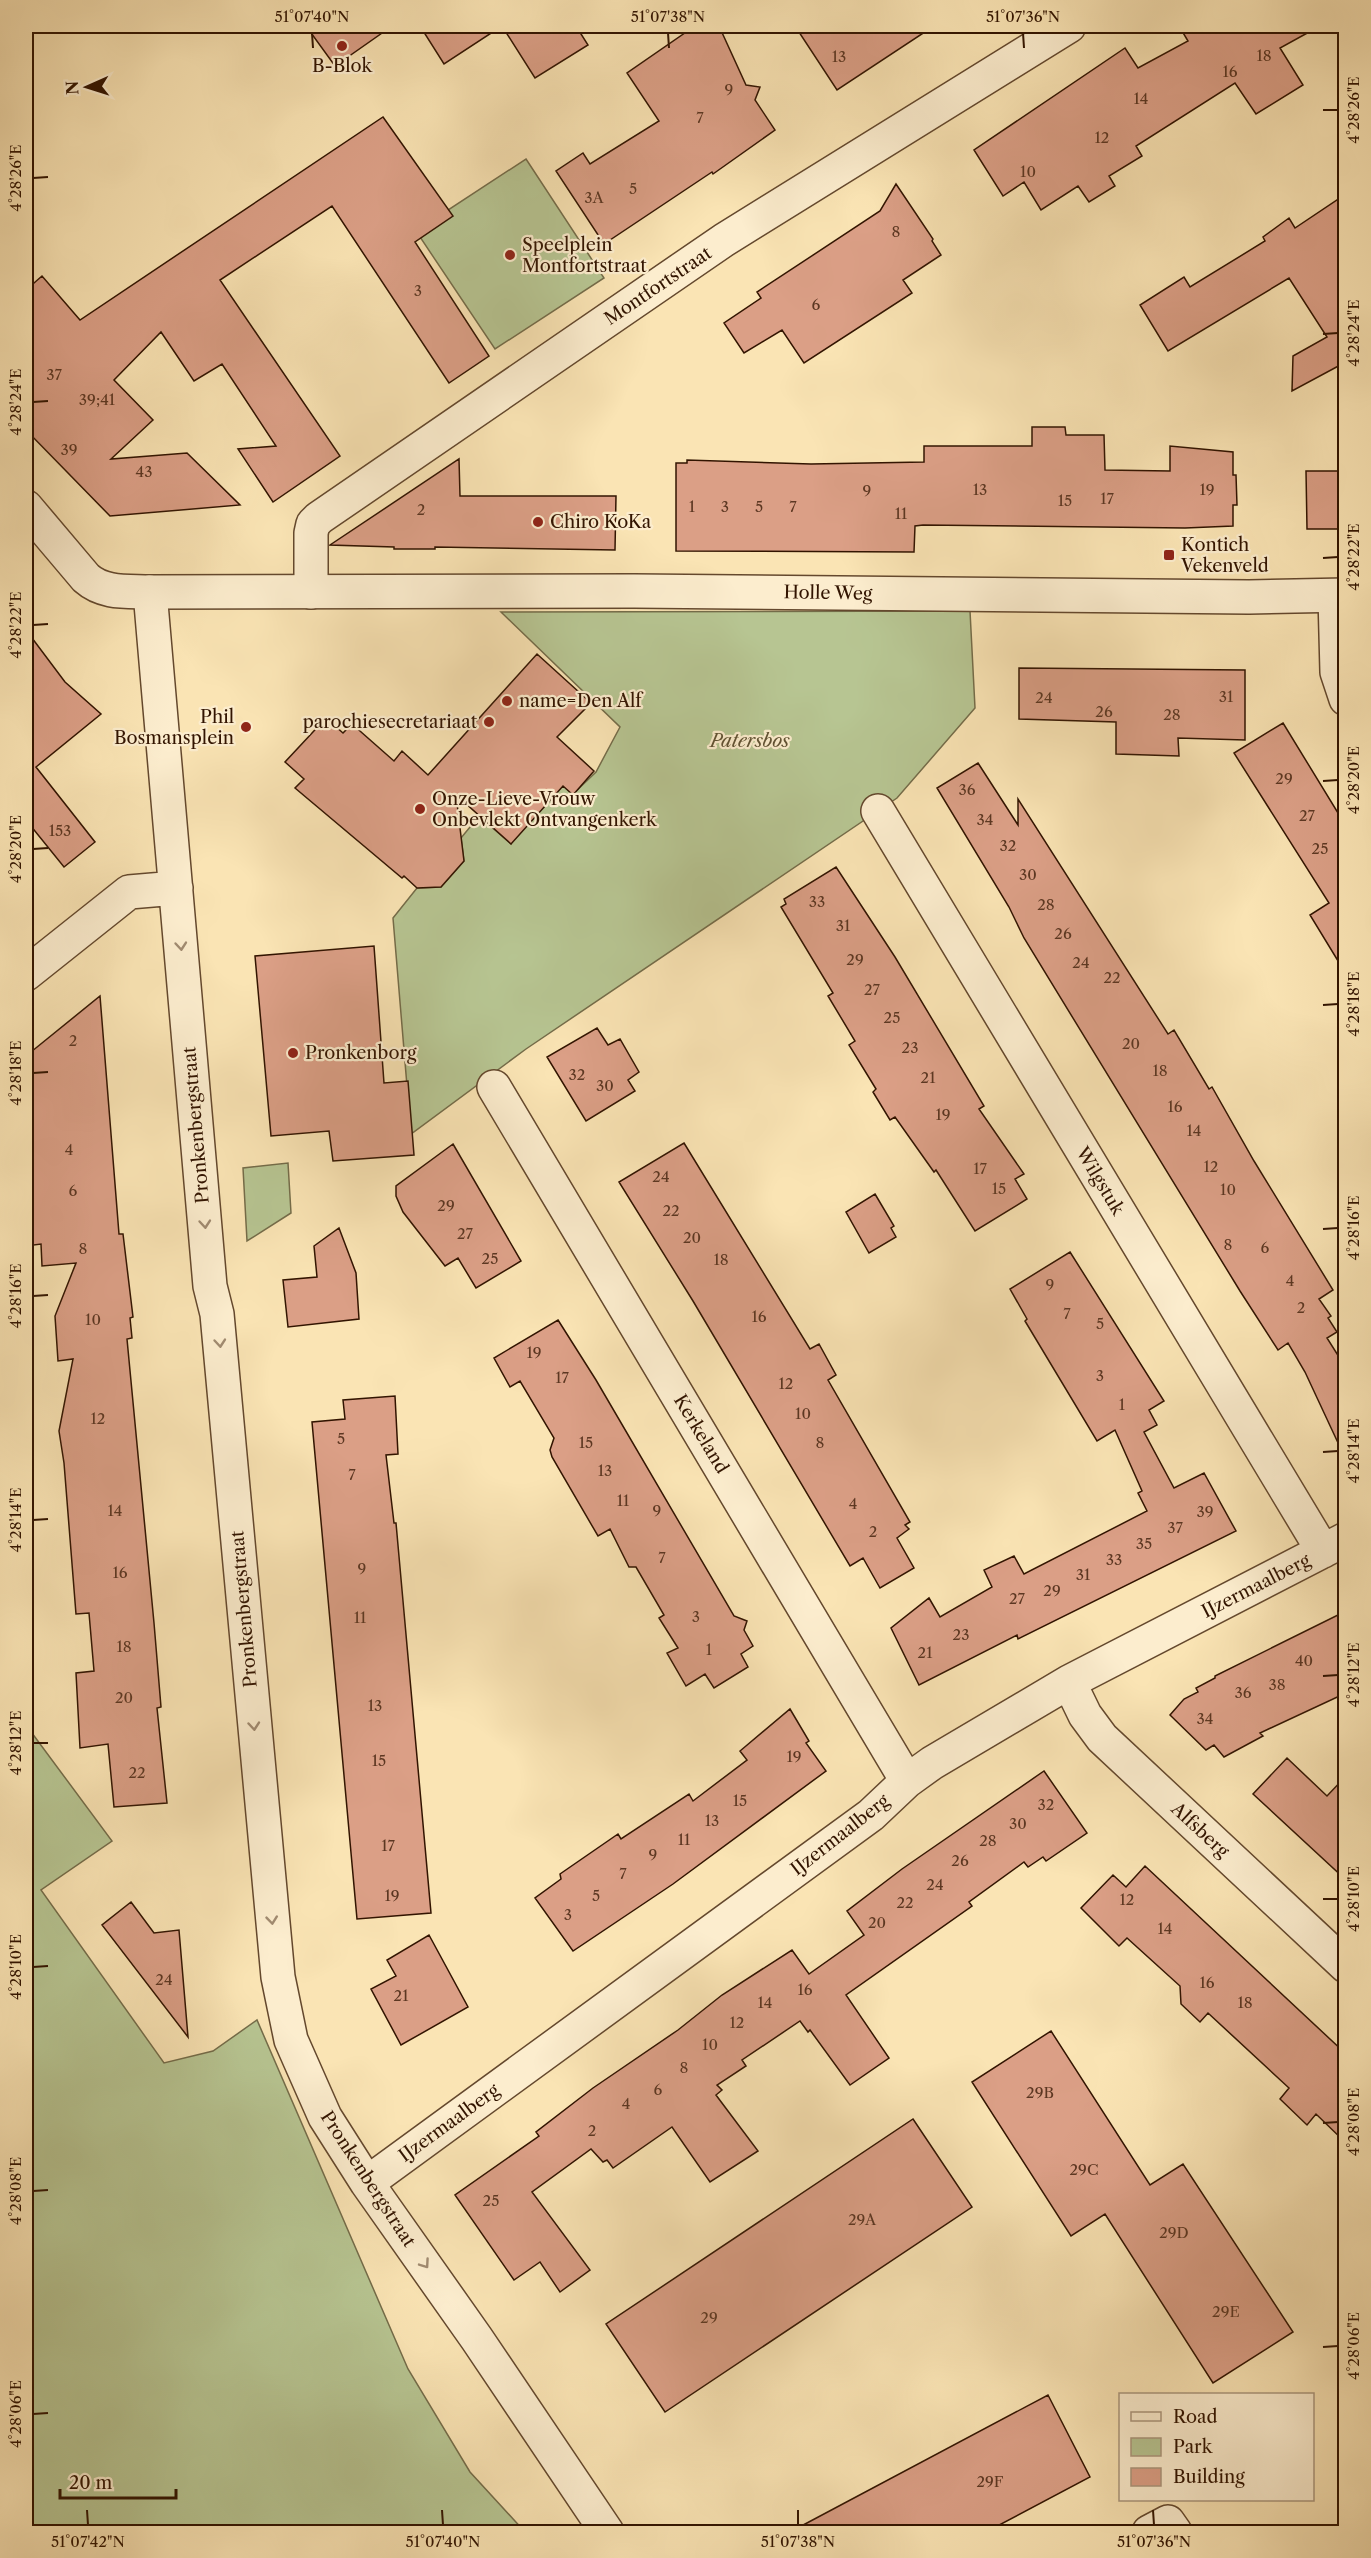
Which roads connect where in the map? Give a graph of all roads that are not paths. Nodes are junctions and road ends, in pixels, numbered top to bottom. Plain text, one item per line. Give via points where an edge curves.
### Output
1 (1069, 26) edge
2 (26, 507) edge
3 (150, 592) junction
4 (311, 592) junction
5 (1340, 595) edge
6 (1346, 699) edge
7 (878, 811) dead end
8 (176, 888) junction
9 (26, 974) edge
10 (494, 1087) dead end
11 (1334, 1545) edge
12 (1069, 1682) junction
13 (907, 1781) junction
14 (1346, 1966) edge
15 (368, 2183) junction
16 (607, 2532) edge
17 (1149, 2532) edge
18 (1175, 2532) edge

1 - 4 street, Montfortstraat via 724,240 319,518 311,533
2 - 3 street, Holle Weg via 94,585 109,591
3 - 4 street, Holle Weg
3 - 8 street, Pronkenbergstraat
4 - 5 street, Holle Weg
5 - 6 street via 1337,672
7 - 11 street, Wilgstuk
8 - 9 street via 129,892
8 -> 15 street, Pronkenbergstraat via 210,1286 217,1314 278,1977 291,2040 325,2117
10 - 13 street, Kerkeland
11 - 12 street, IJzermaalberg
12 - 13 street, IJzermaalberg
12 - 14 street, Alfsberg via 1102,1738
13 - 15 street, IJzermaalberg via 871,1815
15 -> 16 street, Pronkenbergstraat
17 - 18 street via 1168,2522

